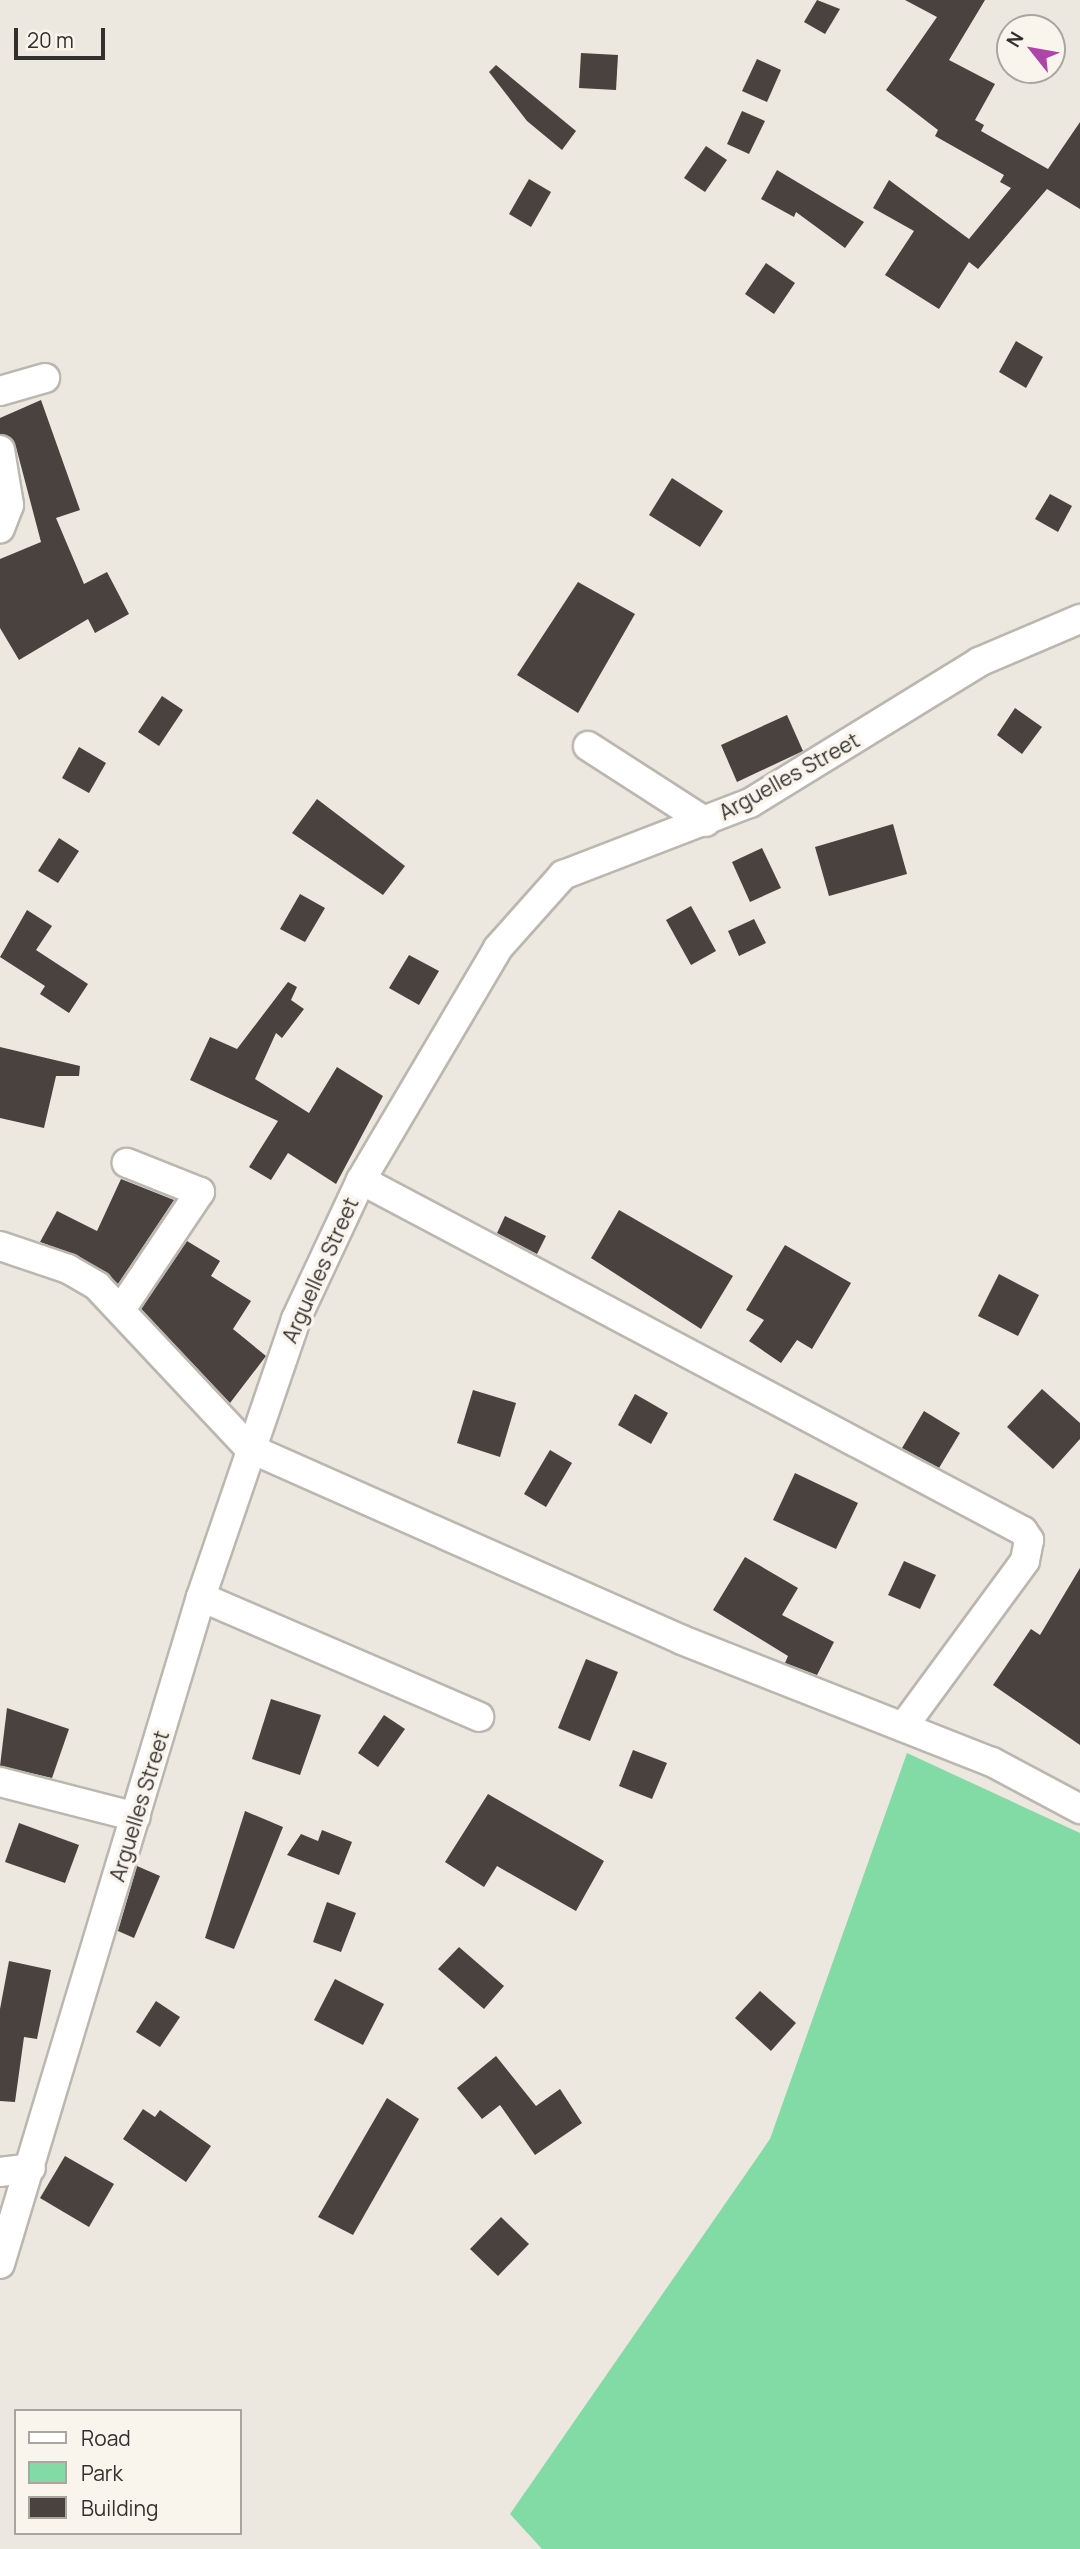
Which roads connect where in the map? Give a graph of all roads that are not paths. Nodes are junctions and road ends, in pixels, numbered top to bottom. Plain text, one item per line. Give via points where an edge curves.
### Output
1 (45, 378) dead end
2 (0, 391) edge
3 (0, 450) edge
4 (0, 528) edge
5 (1080, 619) edge
6 (588, 746) dead end
7 (706, 822) junction
8 (127, 1163) dead end
9 (361, 1180) junction
10 (0, 1246) edge
11 (122, 1308) junction
12 (249, 1448) junction
13 (201, 1597) junction
14 (479, 1717) dead end
15 (903, 1727) junction
16 (0, 1782) edge
17 (1080, 1809) edge
18 (136, 1817) junction
19 (31, 2168) junction
20 (0, 2172) edge
21 (0, 2264) edge

1 - 2 street
3 - 4 street via 9,505
5 - 7 street, Arguelles Street via 979,662 817,764
6 - 7 street
7 - 9 street, Arguelles Street via 563,875 526,911 498,948
8 - 11 street via 200,1192
9 - 12 street, Arguelles Street via 296,1319
9 - 15 street via 1023,1531 1029,1540 1025,1561
10 - 11 street via 68,1269
11 - 12 street
12 - 13 street, Arguelles Street
12 - 15 street via 682,1640
13 - 14 street
13 - 18 street, Arguelles Street
15 - 17 street via 992,1762
16 - 18 street
18 - 19 street, Arguelles Street
19 - 20 street
19 - 21 street, Arguelles Street

